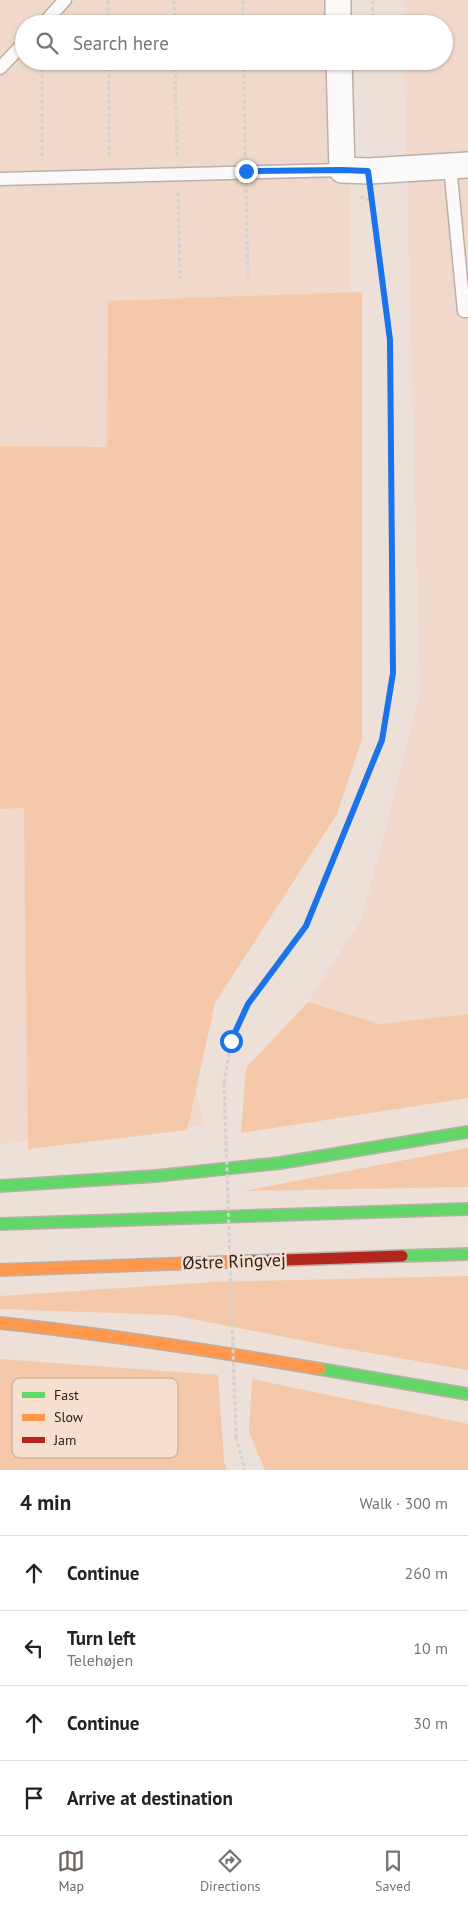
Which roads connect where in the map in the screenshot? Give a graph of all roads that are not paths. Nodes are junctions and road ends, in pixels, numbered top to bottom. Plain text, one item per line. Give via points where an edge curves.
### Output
1 (65, 0) edge
2 (338, 0) edge
3 (51, 15) edge
4 (338, 15) edge
5 (15, 52) edge
6 (0, 68) edge
7 (339, 70) edge
8 (459, 165) edge
9 (342, 170) junction
10 (0, 179) edge
11 (468, 311) edge
12 (468, 1132) edge
13 (0, 1186) edge
14 (468, 1209) edge
15 (0, 1224) edge
16 (468, 1254) edge
17 (0, 1270) edge
18 (0, 1323) edge
19 (468, 1394) edge

1 - 3 lane
2 - 4 street
5 - 6 lane
7 - 9 street
8 - 9 street
8 - 11 lane via 464,311
9 - 10 lane
12 - 13 main road via 280,1163 156,1176
14 - 15 main road
16 - 17 main road, Østre Ringvej
18 - 19 main road via 59,1328 215,1351

